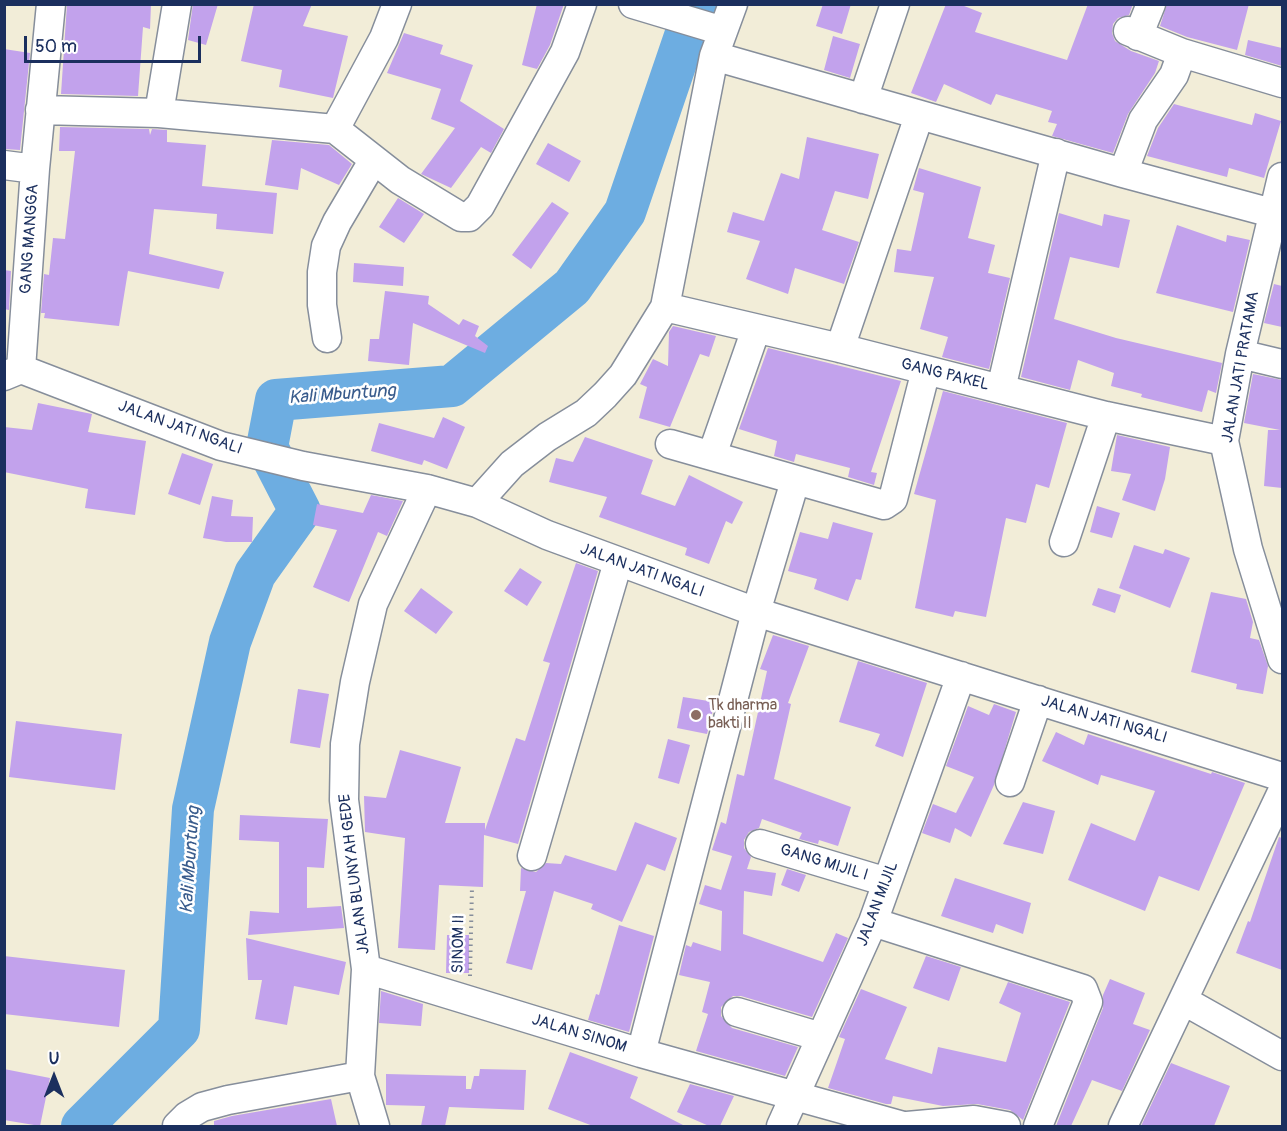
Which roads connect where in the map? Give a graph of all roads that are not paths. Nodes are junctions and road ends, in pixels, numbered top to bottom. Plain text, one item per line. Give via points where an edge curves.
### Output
1 (51, 4) edge
2 (177, 4) edge
3 (397, 4) edge
4 (582, 4) edge
5 (633, 4) edge
6 (733, 4) edge
7 (895, 4) edge
8 (1151, 4) edge
9 (716, 38) junction
10 (1182, 53) junction
11 (1282, 83) edge
12 (863, 99) junction
13 (40, 110) junction
14 (159, 113) junction
15 (919, 116) junction
16 (335, 129) junction
17 (1056, 153) junction
18 (373, 160) junction
19 (4, 165) edge
20 (35, 169) junction
21 (1123, 173) junction
22 (1282, 177) edge
23 (1272, 213) junction
24 (665, 308) junction
25 (756, 329) junction
26 (327, 338) dead end
27 (840, 348) junction
28 (1240, 354) junction
29 (1282, 364) edge
30 (926, 370) junction
31 (13, 372) edge
32 (1001, 389) junction
33 (1106, 416) junction
34 (1224, 441) junction
35 (670, 444) dead end
36 (712, 455) junction
37 (795, 481) junction
38 (427, 489) junction
39 (477, 503) junction
40 (1064, 542) dead end
41 (618, 562) junction
42 (756, 612) junction
43 (1275, 617) edge
44 (1282, 659) edge
45 (961, 676) junction
46 (1038, 700) junction
47 (1282, 777) edge
48 (1010, 782) dead end
49 (1282, 792) edge
50 (760, 844) dead end
51 (532, 856) dead end
52 (887, 882) junction
53 (873, 922) junction
54 (366, 969) junction
55 (1195, 1007) dead end
56 (737, 1012) dead end
57 (820, 1037) junction
58 (641, 1053) junction
59 (1282, 1056) edge
60 (360, 1076) junction
61 (794, 1097) junction
62 (177, 1126) edge
63 (375, 1126) edge
64 (781, 1126) edge
65 (905, 1126) edge
66 (1006, 1126) edge
67 (1038, 1126) edge
68 (1123, 1126) edge

1 - 13 street, GANG MANGGA
2 - 14 street
3 - 16 street via 384,38
4 - 18 street via 565,52 475,213 469,217 454,214
5 - 9 street
6 - 9 street
7 - 12 street
8 - 10 street via 1133,34
9 - 12 street
9 - 24 street
10 - 11 street
10 - 21 street via 1174,75 1143,120
12 - 15 street
13 - 14 street
13 - 20 street, GANG MANGGA
14 - 16 street
15 - 17 street
15 - 27 street
16 - 18 street
17 - 21 street
17 - 32 street
18 - 26 street via 326,246 322,305
19 - 20 street
20 - 31 street, GANG MANGGA
21 - 23 street
22 - 23 street, JALAN JATI PRATAMA
23 - 28 street, JALAN JATI PRATAMA
24 - 25 street, GANG PAKEL
24 - 39 street via 623,375 605,395 586,413 512,464
25 - 27 street, GANG PAKEL
25 - 36 street
27 - 30 street, GANG PAKEL
28 - 29 street
28 - 34 street, JALAN JATI PRATAMA
30 - 32 street, GANG PAKEL
30 - 37 street via 890,503 884,506
31 - 38 street, JALAN JATI NGALI via 221,446
32 - 33 street, GANG PAKEL
33 - 34 street, GANG PAKEL
33 - 40 street
34 - 43 street, JALAN JATI PRATAMA via 1248,549
35 - 36 street
36 - 37 street
37 - 42 street
38 - 39 street, JALAN JATI NGALI
38 - 54 street, JALAN BLUNYAH GEDE via 373,604 345,744 344,800
39 - 41 street, JALAN JATI NGALI
41 - 42 street, JALAN JATI NGALI
41 - 51 street
42 - 45 street, JALAN JATI NGALI
42 - 58 street
43 - 44 street, JALAN JATI PRATAMA
45 - 46 street, JALAN JATI NGALI
45 - 52 street, JALAN MIJIL
46 - 47 street, JALAN JATI NGALI
46 - 48 street
49 - 68 street
50 - 52 street, GANG MIJIL I
52 - 53 street, JALAN MIJIL
53 - 57 street, JALAN MIJIL
53 - 67 street via 1083,989 1088,1002
54 - 58 street, JALAN SINOM
54 - 60 street, JALAN BLUNYAH GEDE
55 - 59 street
56 - 57 street
57 - 61 street, JALAN MIJIL
58 - 61 street, JALAN SINOM
60 - 62 street via 202,1107
60 - 63 street, JALAN BLUNYAH GEDE
61 - 64 street, JALAN MIJIL
61 - 65 street, JALAN SINOM
65 - 66 street, JALAN SINOM via 980,1120

